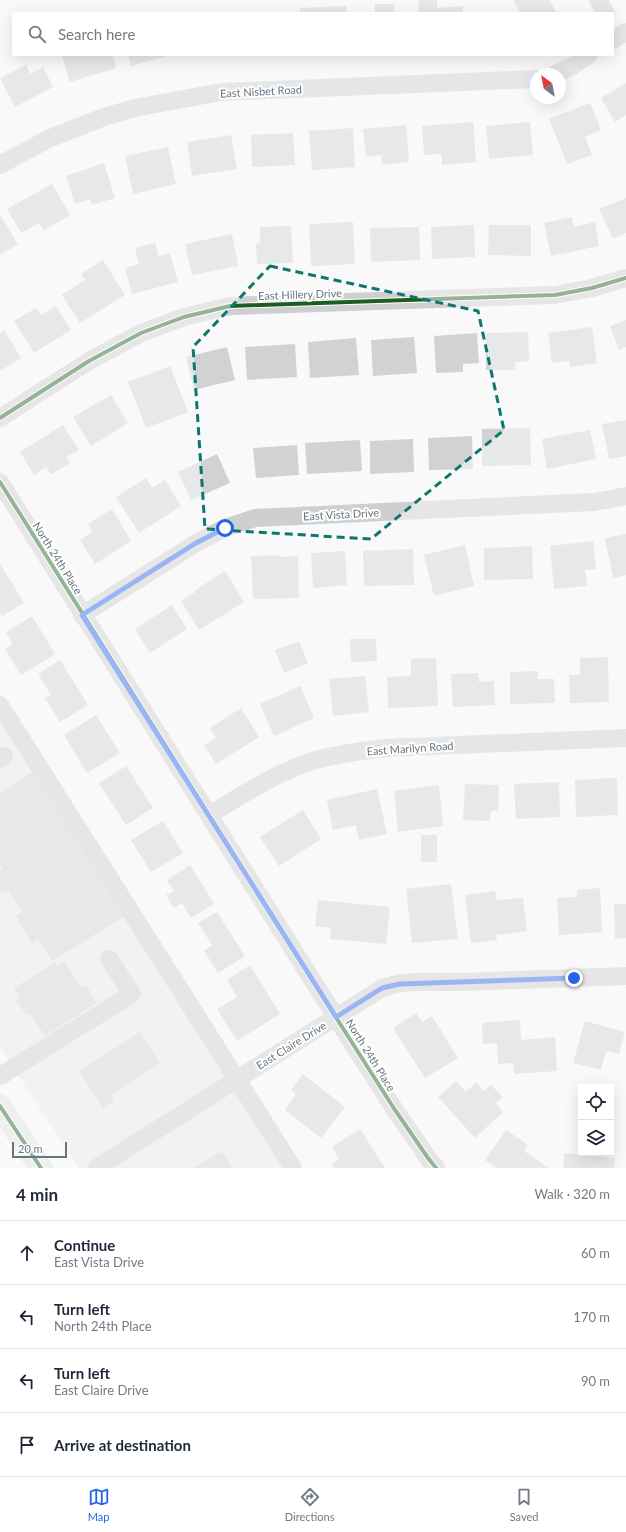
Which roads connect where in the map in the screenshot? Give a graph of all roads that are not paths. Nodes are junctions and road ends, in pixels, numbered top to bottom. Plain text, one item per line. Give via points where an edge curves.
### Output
1 (598, 0) edge
2 (605, 12) edge
3 (587, 56) edge
4 (566, 69) edge
5 (530, 79) edge
6 (0, 165) edge
7 (626, 278) edge
8 (0, 418) edge
9 (0, 482) edge
10 (626, 496) edge
11 (82, 615) junction
12 (0, 704) edge
13 (626, 738) edge
14 (209, 815) junction
15 (109, 959) dead end
16 (626, 976) edge
17 (336, 1017) junction
18 (0, 1076) edge
19 (236, 1079) junction
20 (0, 1106) edge
21 (34, 1165) edge
22 (96, 1168) edge
23 (293, 1168) edge
24 (436, 1168) edge

1 - 2 street
3 - 4 street
5 - 6 street, East Nisbet Road via 229,92 191,97 104,117 48,139
7 - 8 street, East Hillery Drive via 554,295 230,306 184,317 141,333 89,361
9 - 11 street, North 24th Place
10 - 11 street, East Vista Drive via 594,502 255,518 225,528 196,543
11 - 14 street, North 24th Place
12 - 19 street
13 - 14 street, East Marilyn Road via 385,748 356,752 313,761 278,776
14 - 17 street, North 24th Place
15 - 18 street via 132,994
16 - 17 street, East Claire Drive via 400,984 382,988
17 - 19 street, East Claire Drive
17 - 24 street, North 24th Place
19 - 22 street, East Claire Drive
19 - 23 street
20 - 21 main road

